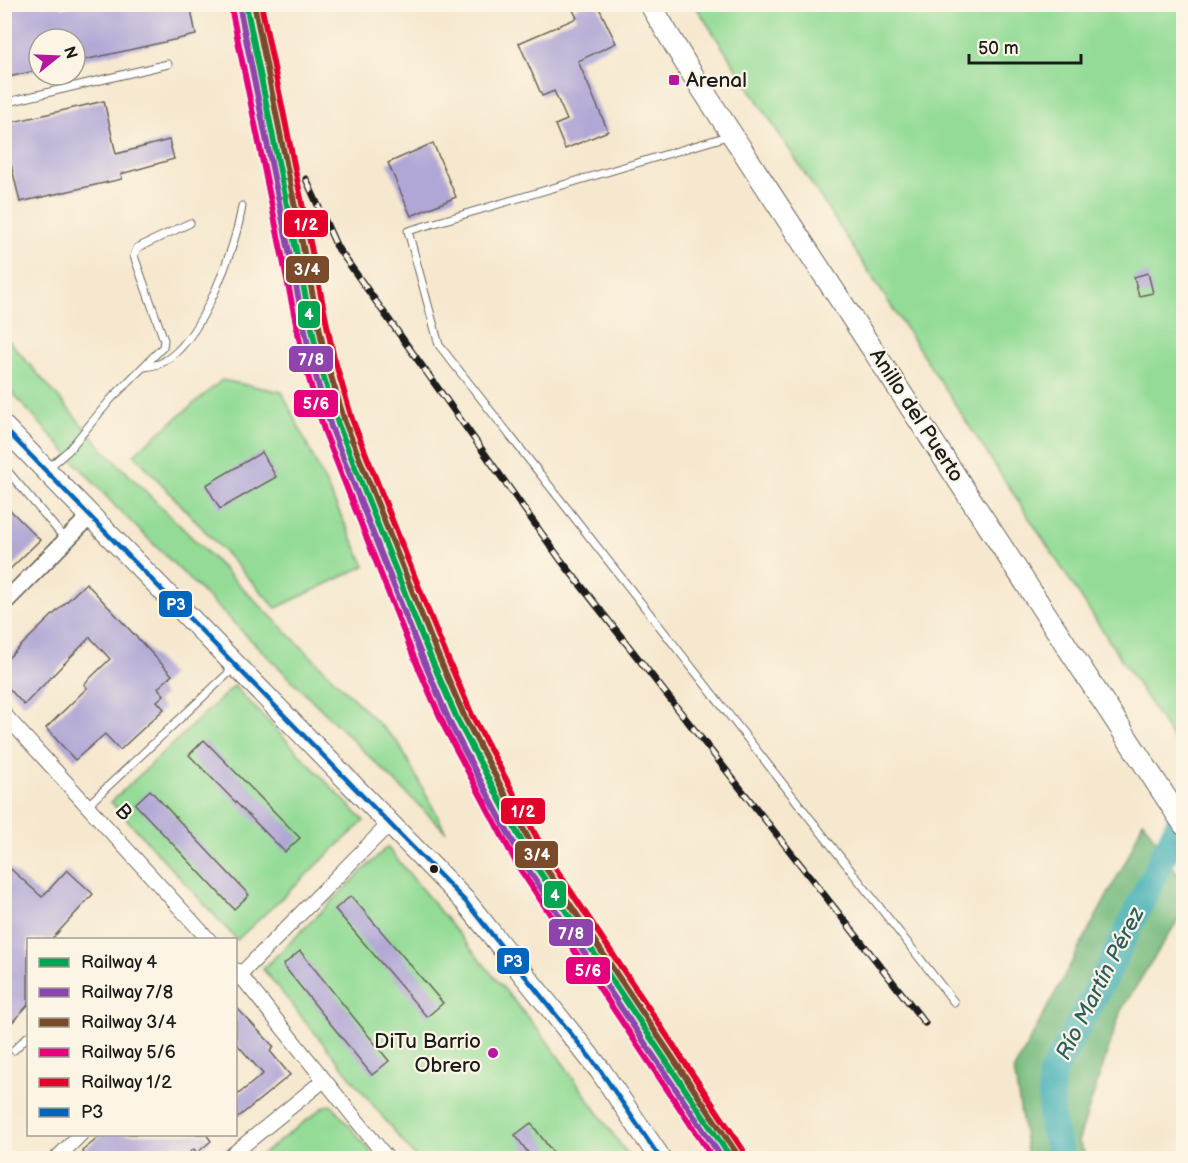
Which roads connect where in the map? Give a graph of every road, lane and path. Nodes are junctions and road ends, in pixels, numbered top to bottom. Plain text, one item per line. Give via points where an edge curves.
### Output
1 (651, 4) edge
2 (168, 64) dead end
3 (4, 103) edge
4 (733, 134) junction
5 (242, 206) dead end
6 (190, 224) dead end
7 (145, 368) junction
8 (4, 427) edge
9 (4, 467) edge
10 (45, 471) junction
11 (89, 517) junction
12 (66, 540) junction
13 (4, 603) edge
14 (237, 665) junction
15 (4, 714) edge
16 (88, 804) junction
17 (390, 823) junction
18 (1184, 825) edge
19 (208, 938) edge
20 (237, 974) edge
21 (954, 1002) dead end
22 (27, 1037) edge
23 (14, 1050) dead end
24 (324, 1080) junction
25 (79, 1136) edge
26 (57, 1158) edge
27 (228, 1158) edge
28 (387, 1158) edge
29 (660, 1158) edge

1 - 4 main road, Anillo del Puerto
2 - 3 lane
4 - 18 main road, Anillo del Puerto
4 - 21 lane via 408,231 439,345
5 - 7 lane via 227,263 197,324 164,362
6 - 7 lane via 137,248 134,256 164,340 163,347
7 - 10 lane
8 - 10 main road
9 - 12 lane
10 - 11 main road
11 - 12 street
11 - 14 main road
12 - 13 street
14 - 16 lane
14 - 17 main road
15 - 16 street, B
16 - 19 street, B
17 - 20 street
17 - 29 main road via 466,902 533,983 600,1070
20 - 24 street
22 - 23 lane
24 - 27 street
24 - 28 street
25 - 26 street

